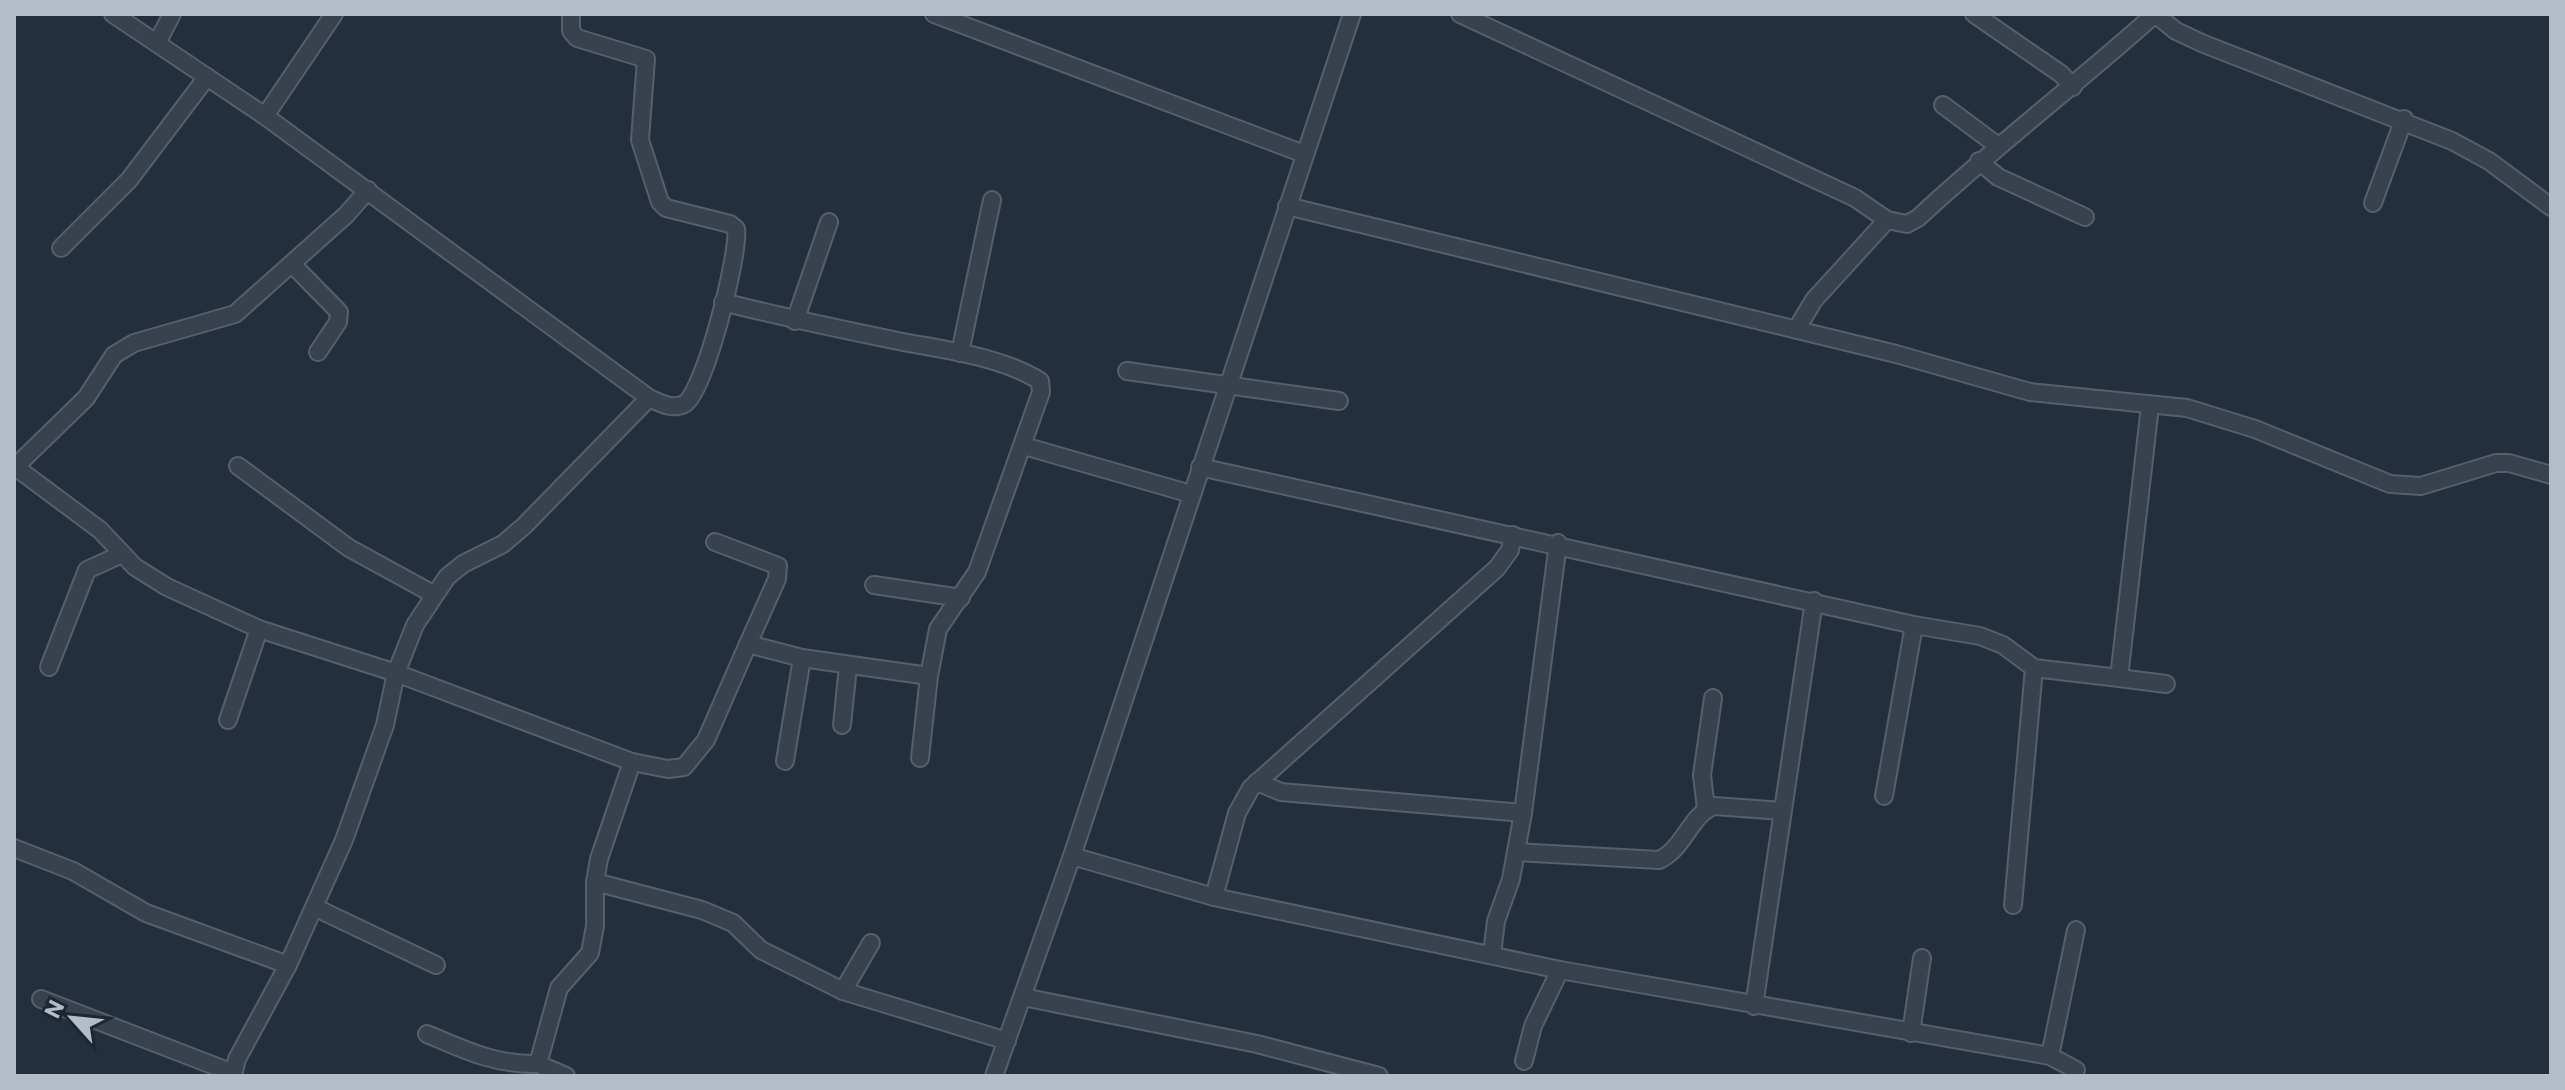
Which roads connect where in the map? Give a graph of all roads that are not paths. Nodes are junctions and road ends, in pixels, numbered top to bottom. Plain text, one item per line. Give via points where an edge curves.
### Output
1 (113, 14) edge
2 (172, 14) edge
3 (334, 14) edge
4 (571, 14) edge
5 (934, 14) edge
6 (1352, 14) edge
7 (1460, 14) edge
8 (1974, 14) edge
9 (157, 43) junction
10 (207, 77) junction
11 (2073, 87) junction
12 (1943, 105) dead end
13 (265, 116) junction
14 (2404, 119) junction
15 (1998, 146) junction
16 (1304, 154) junction
17 (1979, 161) junction
18 (368, 190) junction
19 (992, 200) dead end
20 (2373, 203) dead end
21 (1287, 206) junction
22 (2551, 207) edge
23 (2085, 217) dead end
24 (1887, 220) junction
25 (829, 222) dead end
26 (61, 248) dead end
27 (292, 264) junction
28 (723, 302) junction
29 (795, 321) junction
30 (1796, 330) junction
31 (318, 352) dead end
32 (960, 353) junction
33 (1127, 371) dead end
34 (1227, 383) junction
35 (649, 398) junction
36 (1339, 401) dead end
37 (2150, 406) junction
38 (1024, 446) junction
39 (238, 466) dead end
40 (14, 467) edge
41 (1200, 467) junction
42 (2551, 475) edge
43 (1191, 494) junction
44 (1513, 535) junction
45 (715, 542) dead end
46 (1558, 543) junction
47 (122, 554) junction
48 (874, 585) dead end
49 (433, 594) junction
50 (961, 598) junction
51 (1814, 601) junction
52 (1914, 625) junction
53 (259, 629) junction
54 (748, 644) junction
55 (802, 658) junction
56 (848, 666) junction
57 (49, 667) dead end
58 (2034, 668) junction
59 (396, 673) junction
60 (929, 676) junction
61 (2119, 678) junction
62 (2166, 684) dead end
63 (1713, 698) dead end
64 (228, 720) dead end
65 (842, 725) dead end
66 (920, 758) dead end
67 (785, 761) dead end
68 (632, 762) junction
69 (1257, 782) junction
70 (1884, 796) dead end
71 (1706, 809) junction
72 (1782, 811) junction
73 (1523, 813) junction
74 (14, 848) edge
75 (1516, 852) junction
76 (1072, 856) junction
77 (595, 882) junction
78 (1214, 897) junction
79 (2013, 905) dead end
80 (316, 908) junction
81 (2076, 930) dead end
82 (871, 943) dead end
83 (1492, 955) junction
84 (1922, 958) dead end
85 (288, 965) junction
86 (436, 965) dead end
87 (1560, 970) junction
88 (843, 991) junction
89 (1023, 997) junction
90 (41, 999) dead end
91 (1754, 1006) junction
92 (1911, 1033) junction
93 (427, 1034) dead end
94 (1007, 1041) junction
95 (2050, 1056) junction
96 (1524, 1061) dead end
97 (538, 1064) junction
98 (2076, 1070) dead end
99 (233, 1075) edge
100 (566, 1076) edge
101 (994, 1076) edge
102 (1379, 1076) edge

1 - 9 street
2 - 9 street
3 - 13 street
4 - 28 street via 571,31 577,38 646,59 640,140 660,202 736,229
5 - 16 street
6 - 16 street
7 - 24 street via 1855,198
8 - 11 street
9 - 10 street
10 - 13 street
10 - 26 street via 129,180
11 - 14 street via 2155,14 2204,44
11 - 15 street
12 - 15 street
13 - 18 street
14 - 20 street
14 - 22 street via 2489,161
15 - 17 street
16 - 21 street
17 - 23 street via 1998,177
17 - 24 street via 1918,218 1907,224
18 - 27 street
18 - 35 street
19 - 32 street
21 - 30 street
21 - 34 street
24 - 30 street via 1814,300
25 - 29 street
27 - 31 street via 339,312
27 - 40 street via 235,314 122,348 73,413
28 - 29 street
28 - 35 street via 694,396 671,407
29 - 32 street
30 - 37 street via 2030,392
32 - 38 street via 1040,381
33 - 34 street
34 - 36 street
34 - 41 street
35 - 49 street via 524,526 503,544 463,564
37 - 42 street via 2187,408 2227,420 2390,484 2421,486 2496,463
37 - 61 street
38 - 43 street
38 - 50 street via 977,572
39 - 49 street via 349,548
40 - 47 street via 100,530
41 - 43 street
41 - 44 street
43 - 76 street
44 - 46 street
44 - 69 street via 1497,568
45 - 54 street via 778,566
46 - 51 street
46 - 73 street
47 - 53 street via 167,587
47 - 57 street via 87,570
48 - 50 street
49 - 59 street
50 - 60 street via 938,629
51 - 52 street
51 - 72 street
52 - 58 street via 1980,636
52 - 70 street
53 - 59 street
53 - 64 street
54 - 55 street
54 - 68 street via 699,753 684,767
55 - 56 street
55 - 67 street
56 - 60 street
56 - 65 street
58 - 61 street
58 - 79 street
59 - 68 street
59 - 80 street via 385,725
60 - 66 street
61 - 62 street
63 - 71 street via 1702,775
68 - 77 street
69 - 73 street via 1281,792
69 - 78 street via 1237,813
71 - 72 street
71 - 75 street via 1678,846 1659,860
72 - 91 street
73 - 75 street
74 - 85 street via 73,871 146,913
75 - 83 street
76 - 78 street
76 - 89 street
77 - 88 street via 733,923 761,950
77 - 97 street via 590,953 559,988
78 - 83 street
80 - 85 street
80 - 86 street
81 - 95 street
82 - 88 street
83 - 87 street
84 - 92 street
85 - 99 street
87 - 91 street
87 - 96 street via 1533,1026
88 - 94 street
89 - 94 street
89 - 102 street via 1257,1044
90 - 99 street
91 - 92 street
92 - 95 street
93 - 97 street via 485,1059
94 - 101 street
95 - 98 street
97 - 100 street

